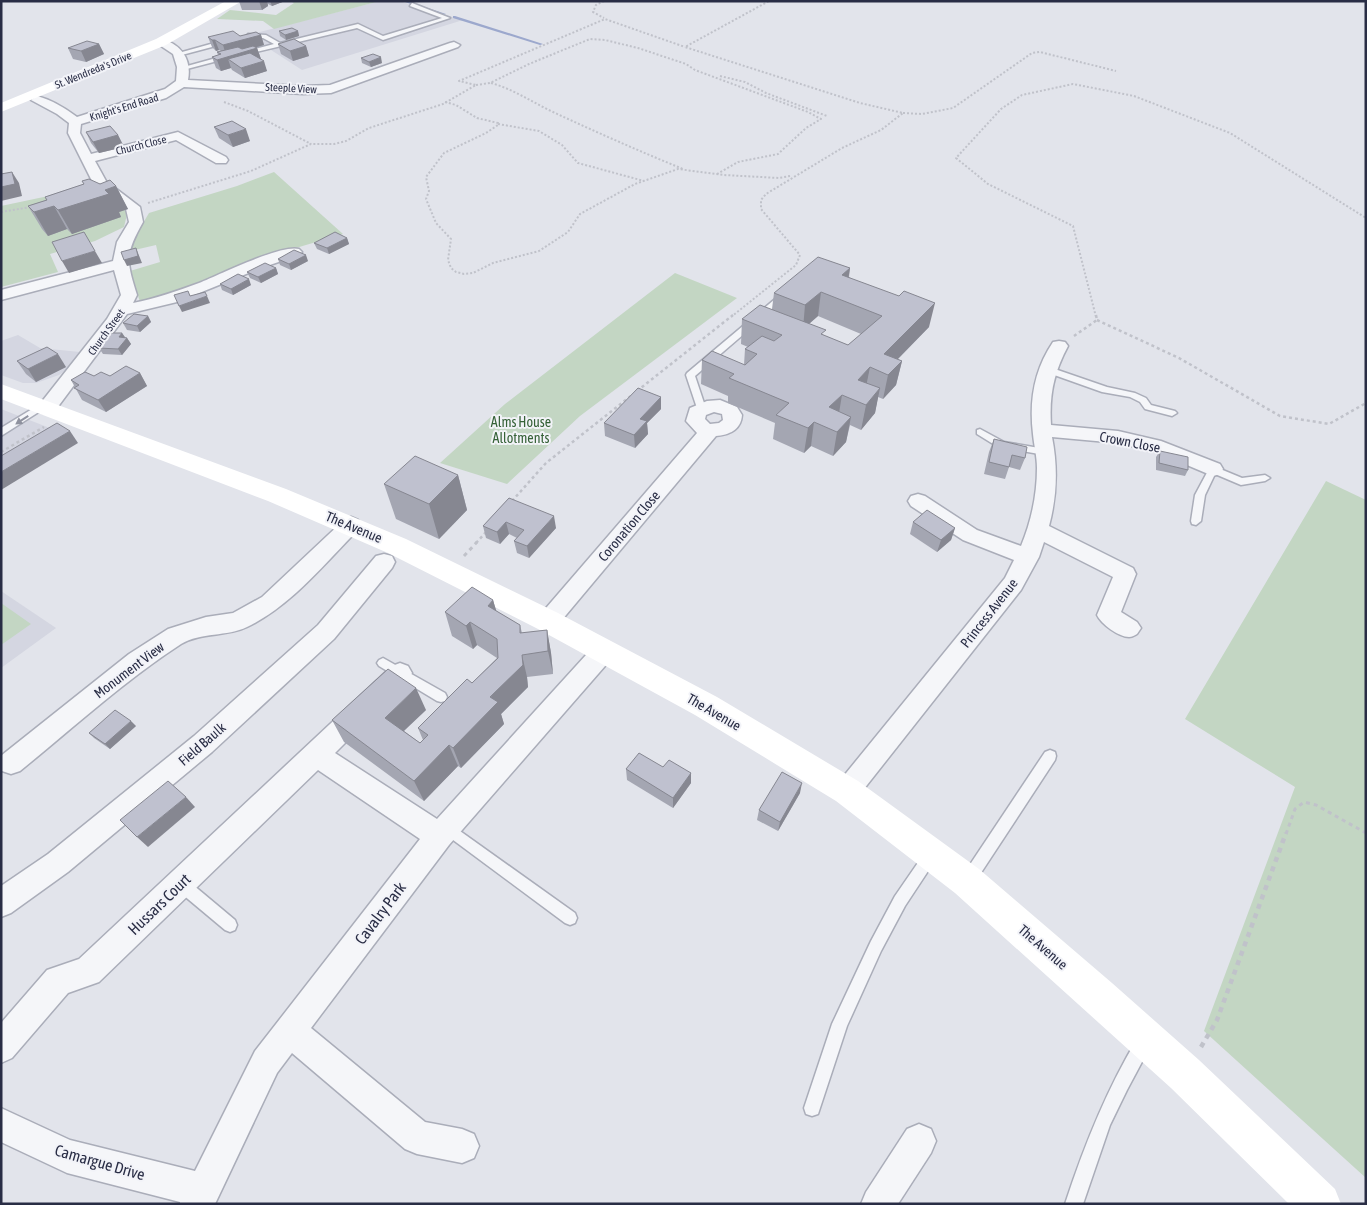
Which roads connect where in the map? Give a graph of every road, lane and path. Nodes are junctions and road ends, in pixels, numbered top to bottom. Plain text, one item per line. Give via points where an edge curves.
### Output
1 (236, 1) edge
2 (604, 1) edge
3 (769, 1) edge
4 (412, 5) dead end
5 (604, 19) junction
6 (238, 39) edge
7 (228, 41) edge
8 (161, 42) junction
9 (278, 44) junction
10 (454, 45) dead end
11 (685, 48) junction
12 (178, 54) junction
13 (240, 54) edge
14 (230, 56) edge
15 (183, 68) junction
16 (1116, 71) dead end
17 (710, 75) junction
18 (181, 83) junction
19 (490, 83) junction
20 (476, 85) junction
21 (31, 99) junction
22 (444, 102) junction
23 (1, 108) edge
24 (903, 113) junction
25 (828, 116) dead end
26 (75, 122) junction
27 (498, 124) junction
28 (311, 144) junction
29 (86, 159) junction
30 (221, 160) dead end
31 (806, 168) junction
32 (684, 170) junction
33 (717, 174) junction
34 (630, 178) junction
35 (647, 181) junction
36 (633, 185) junction
37 (36, 205) edge
38 (133, 207) junction
39 (1, 212) edge
40 (1366, 218) edge
41 (294, 252) edge
42 (119, 264) junction
43 (793, 289) edge
44 (1, 295) edge
45 (122, 310) junction
46 (1097, 320) junction
47 (1059, 346) joint
48 (1046, 369) junction
49 (2, 393) edge
50 (1366, 403) edge
51 (701, 409) junction
52 (52, 410) junction
53 (1172, 413) dead end
54 (710, 430) junction
55 (1042, 430) junction
56 (1, 432) edge
57 (980, 432) dead end
58 (1, 452) edge
59 (1045, 452) junction
60 (1213, 469) junction
61 (1265, 478) dead end
62 (918, 501) dead end
63 (508, 506) edge
64 (1196, 521) dead end
65 (351, 525) junction
66 (489, 528) edge
67 (1036, 529) junction
68 (1028, 557) junction
69 (384, 562) dead end
70 (450, 571) junction
71 (548, 621) junction
72 (1129, 628) dead end
73 (604, 652) junction
74 (391, 668) joint
75 (441, 697) dead end
76 (316, 755) junction
77 (1050, 756) dead end
78 (11, 763) dead end
79 (847, 791) junction
80 (443, 832) junction
81 (1366, 832) edge
82 (932, 855) junction
83 (967, 881) junction
84 (180, 884) junction
85 (1, 903) edge
86 (570, 918) dead end
87 (230, 924) dead end
88 (290, 1031) junction
89 (1147, 1039) junction
90 (1, 1047) edge
91 (1185, 1074) junction
92 (812, 1108) dead end
93 (1, 1125) edge
94 (919, 1141) dead end
95 (462, 1146) dead end
96 (200, 1197) edge
97 (878, 1204) edge
98 (1074, 1204) edge
99 (1320, 1204) edge

1 - 8 main road
2 - 5 path via 596,5 593,12
3 - 11 path
4 - 9 lane via 447,18 383,38 358,26
5 - 11 path
5 - 20 path via 459,81
6 - 9 lane via 256,34
7 - 12 lane
8 - 12 street
8 - 21 main road, St. Wendreda's Drive
9 - 13 lane
10 - 18 street, Steeple View via 331,89
11 - 24 path via 860,103
12 - 15 street
14 - 15 lane
15 - 18 street
16 - 24 path via 1040,52 1032,53 953,108 922,114
17 - 19 path via 638,48 590,39
17 - 25 path via 745,82 766,94
17 - 33 path via 821,119 778,154 738,162
18 - 26 street, Knight's End Road via 162,95
18 - 28 path via 248,111
19 - 20 path
19 - 32 path
20 - 22 path
21 - 23 main road, St. Wendreda's Drive
21 - 26 street via 61,111
22 - 27 path
22 - 28 path via 368,128 346,141
24 - 31 path via 881,130
26 - 29 street via 74,133
27 - 34 path via 539,131 562,144 578,163
27 - 36 path via 495,129 444,153 426,177 429,191 426,199 436,223 451,239 448,260 456,272 473,273 493,263 540,251 568,232 580,214
28 - 38 path via 251,171
29 - 30 street, Church Close via 178,136
29 - 38 street via 100,183
31 - 33 path via 789,177 779,178
31 - 63 path via 761,200 761,209 800,255 796,265 546,463
32 - 33 path
32 - 35 path via 678,169
34 - 35 path
34 - 36 path
35 - 36 path
37 - 39 path
38 - 42 street via 136,222 123,243
40 - 46 path via 1230,133 1134,96 1073,84 1022,95 1001,109 956,158 988,184 1073,226
41 - 45 street via 251,266 194,291
42 - 44 street
42 - 45 street, Church Street via 129,295
43 - 51 lane via 690,375
45 - 52 street, Church Street
46 - 47 path
46 - 50 path via 1179,358 1280,416 1329,424
47 - 48 street, Princess Avenue
48 - 53 lane via 1105,390 1132,395 1143,400 1148,407
48 - 55 street, Princess Avenue via 1041,394
49 - 52 main road, The Avenue
51 - 54 street via 696,412 695,420
51 - 54 street, Coronation Close via 718,406 732,414 729,426
52 -> 56 lane
52 - 58 path
52 - 65 main road, The Avenue
54 - 71 street, Coronation Close
55 - 59 street, Princess Avenue
55 - 60 street, Crown Close via 1118,437 1161,447
57 - 59 lane via 1001,445
59 - 67 street, Princess Avenue via 1044,506
60 - 61 lane via 1241,482
60 - 64 lane via 1200,494
62 - 68 street via 970,535
65 - 70 main road, The Avenue
65 - 78 street, Monument View via 270,603 238,621 206,626 176,636 137,661
66 - 70 path
67 - 68 street, Princess Avenue
67 - 72 street via 1125,574 1108,615
68 - 79 street, Princess Avenue via 1013,584
69 - 85 street, Field Baulk via 326,632 203,744 58,863
70 - 71 main road, The Avenue
71 - 73 main road, The Avenue
73 - 79 main road, The Avenue via 706,706
73 - 80 street, Cavalry Park
74 - 75 lane
74 - 76 street, Hussars Court
76 - 80 street
76 - 84 street, Hussars Court
77 - 83 lane
79 - 82 main road, The Avenue
80 - 86 lane
80 - 88 street, Cavalry Park
81 - 91 path via 1316,805 1304,802 1295,809 1217,1020
82 - 83 main road, The Avenue
82 - 92 lane via 900,901 876,946 840,1024
83 - 89 main road, The Avenue
84 - 87 lane
84 - 90 street, Hussars Court via 88,971 58,981
88 - 95 street via 417,1137
88 - 96 street, Cavalry Park via 266,1062
89 - 91 main road, The Avenue
89 - 98 lane via 1124,1076 1098,1132
91 - 99 main road, The Avenue
93 - 96 street, Camargue Drive via 67,1156
94 - 97 street

